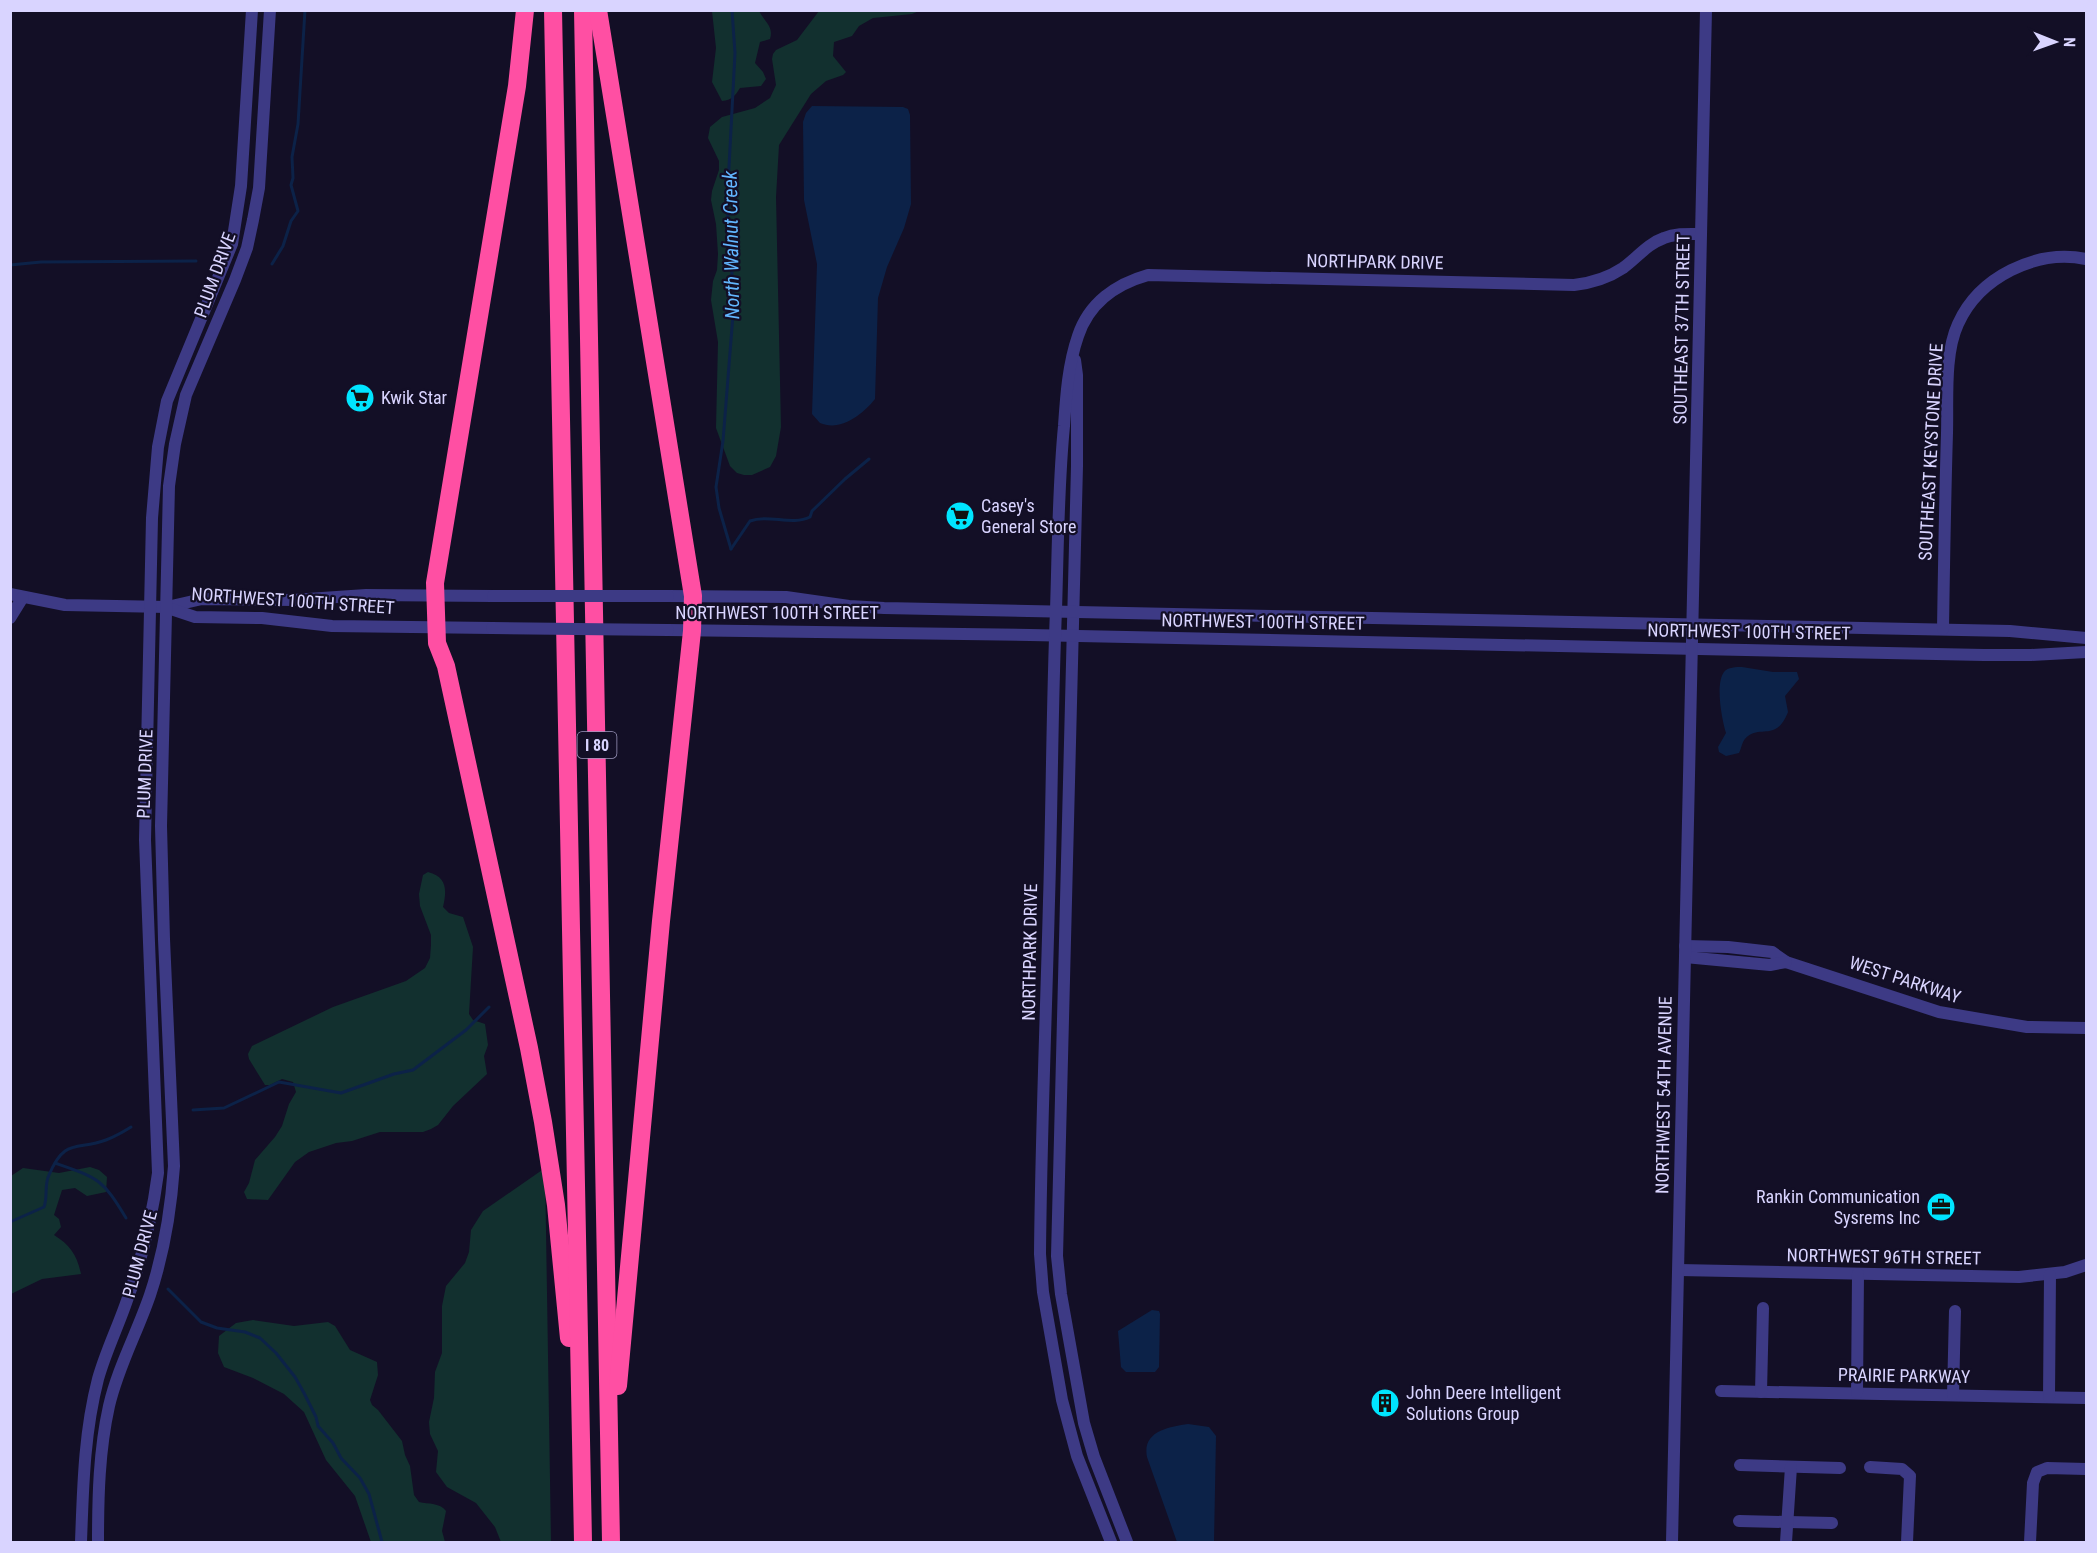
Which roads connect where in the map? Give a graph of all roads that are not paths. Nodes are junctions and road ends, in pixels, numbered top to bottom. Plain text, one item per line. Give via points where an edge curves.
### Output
1 (252, 10) edge
2 (270, 10) edge
3 (525, 10) edge
4 (553, 10) edge
5 (583, 10) edge
6 (598, 10) edge
7 (1706, 10) edge
8 (1701, 234) junction
9 (2086, 259) edge
10 (1074, 354) junction
11 (17, 595) edge
12 (435, 596) junction
13 (693, 596) junction
14 (150, 607) junction
15 (167, 608) junction
16 (1056, 612) junction
17 (1073, 612) junction
18 (10, 618) edge
19 (1692, 625) junction
20 (436, 627) junction
21 (1943, 629) junction
22 (692, 631) junction
23 (1054, 636) junction
24 (1072, 637) junction
25 (2086, 638) edge
26 (1692, 648) junction
27 (2086, 652) edge
28 (1050, 882) junction
29 (1067, 883) junction
30 (1685, 952) junction
31 (2086, 1028) edge
32 (1042, 1162) junction
33 (1059, 1163) junction
34 (2086, 1265) edge
35 (1679, 1270) junction
36 (1858, 1274) junction
37 (2050, 1275) junction
38 (1763, 1308) dead end
39 (1955, 1311) dead end
40 (1721, 1391) dead end
41 (1761, 1392) junction
42 (1857, 1394) junction
43 (1953, 1395) junction
44 (2049, 1397) junction
45 (2086, 1398) edge
46 (1740, 1465) dead end
47 (1791, 1467) junction
48 (1870, 1467) dead end
49 (1840, 1468) dead end
50 (2086, 1469) edge
51 (582, 1479) junction
52 (609, 1479) junction
53 (1739, 1521) dead end
54 (1789, 1522) junction
55 (1832, 1523) dead end
56 (81, 1542) edge
57 (98, 1542) edge
58 (583, 1542) edge
59 (611, 1542) edge
60 (1111, 1542) edge
61 (1127, 1542) edge
62 (1672, 1542) edge
63 (1786, 1542) edge
64 (1907, 1542) edge
65 (2030, 1542) edge

1 - 14 street, PLUM DRIVE via 240,186 232,244 167,401 158,447 152,518
2 - 15 street, PLUM DRIVE via 259,188 247,248 186,395 174,444 169,486
3 - 12 highway via 517,86
4 - 51 highway, I 80
5 - 52 highway, I 80
6 - 13 highway
7 - 8 street, SOUTHEAST 37TH STREET
8 - 10 street, NORTHPARK DRIVE via 1664,238 1642,250 1622,268 1591,283 1574,285 1148,275 1125,283 1101,299 1083,324
8 - 19 street, SOUTHEAST 37TH STREET
9 - 21 street, SOUTHEAST KEYSTONE DRIVE via 2061,256 2031,262 2000,276 1958,323 1951,344 1948,389
10 - 16 street, NORTHPARK DRIVE via 1068,374 1060,465
10 - 17 street, NORTHPARK DRIVE via 1077,466
11 - 14 street via 64,605
11 - 18 street
12 - 13 street, NORTHWEST 100TH STREET, bridge
12 - 15 street, NORTHWEST 100TH STREET via 202,600
12 - 20 highway
13 - 16 street, NORTHWEST 100TH STREET via 786,597 870,608
13 - 22 highway
14 - 15 street
14 - 56 street, PLUM DRIVE via 145,840 158,1173 142,1256 92,1406 84,1465
15 - 20 street, NORTHWEST 100TH STREET via 195,617 261,618 332,626
15 - 57 street, PLUM DRIVE via 161,826 174,1155 172,1195 156,1275 109,1405 100,1462
16 - 17 street, NORTHWEST 100TH STREET
16 - 23 street, NORTHPARK DRIVE
17 - 19 street, NORTHWEST 100TH STREET
17 - 24 street, NORTHPARK DRIVE
19 - 21 street, NORTHWEST 100TH STREET
19 - 26 street, SOUTHEAST 37TH STREET
20 - 22 street, NORTHWEST 100TH STREET, bridge
20 - 51 highway via 543,1122 556,1206
21 - 25 street, NORTHWEST 100TH STREET
22 - 23 street, NORTHWEST 100TH STREET
22 - 52 highway
23 - 24 street, NORTHWEST 100TH STREET
23 - 28 street, NORTHPARK DRIVE
24 - 26 street, NORTHWEST 100TH STREET
24 - 29 street, NORTHPARK DRIVE
26 - 27 street, NORTHWEST 100TH STREET via 1984,655
26 - 30 street, NORTHWEST 54TH AVENUE
28 - 29 street
28 - 32 street, NORTHPARK DRIVE
29 - 33 street, NORTHPARK DRIVE
30 - 31 street, WEST PARKWAY via 1728,947 1772,952 1786,962 1939,1012 2027,1027
30 - 35 street, NORTHWEST 54TH AVENUE
32 - 33 street
32 - 60 street, NORTHPARK DRIVE via 1040,1254 1062,1400 1077,1456
33 - 61 street, NORTHPARK DRIVE via 1057,1256 1070,1348 1084,1423
34 - 37 street, NORTHWEST 96TH STREET
35 - 36 street, NORTHWEST 96TH STREET
35 - 62 street, NORTHWEST 54TH AVENUE
36 - 37 street, NORTHWEST 96TH STREET
36 - 42 street
37 - 44 street
38 - 41 street
39 - 43 street
40 - 41 street, PRAIRIE PARKWAY
41 - 42 street, PRAIRIE PARKWAY
42 - 43 street, PRAIRIE PARKWAY
43 - 44 street, PRAIRIE PARKWAY
44 - 45 street, PRAIRIE PARKWAY
46 - 47 street
47 - 49 street
47 - 54 street
48 - 64 street via 1902,1468 1910,1476
50 - 65 street via 2047,1468 2037,1472
51 - 58 highway, I 80
52 - 59 highway, I 80
53 - 54 street
54 - 55 street
54 - 63 street

